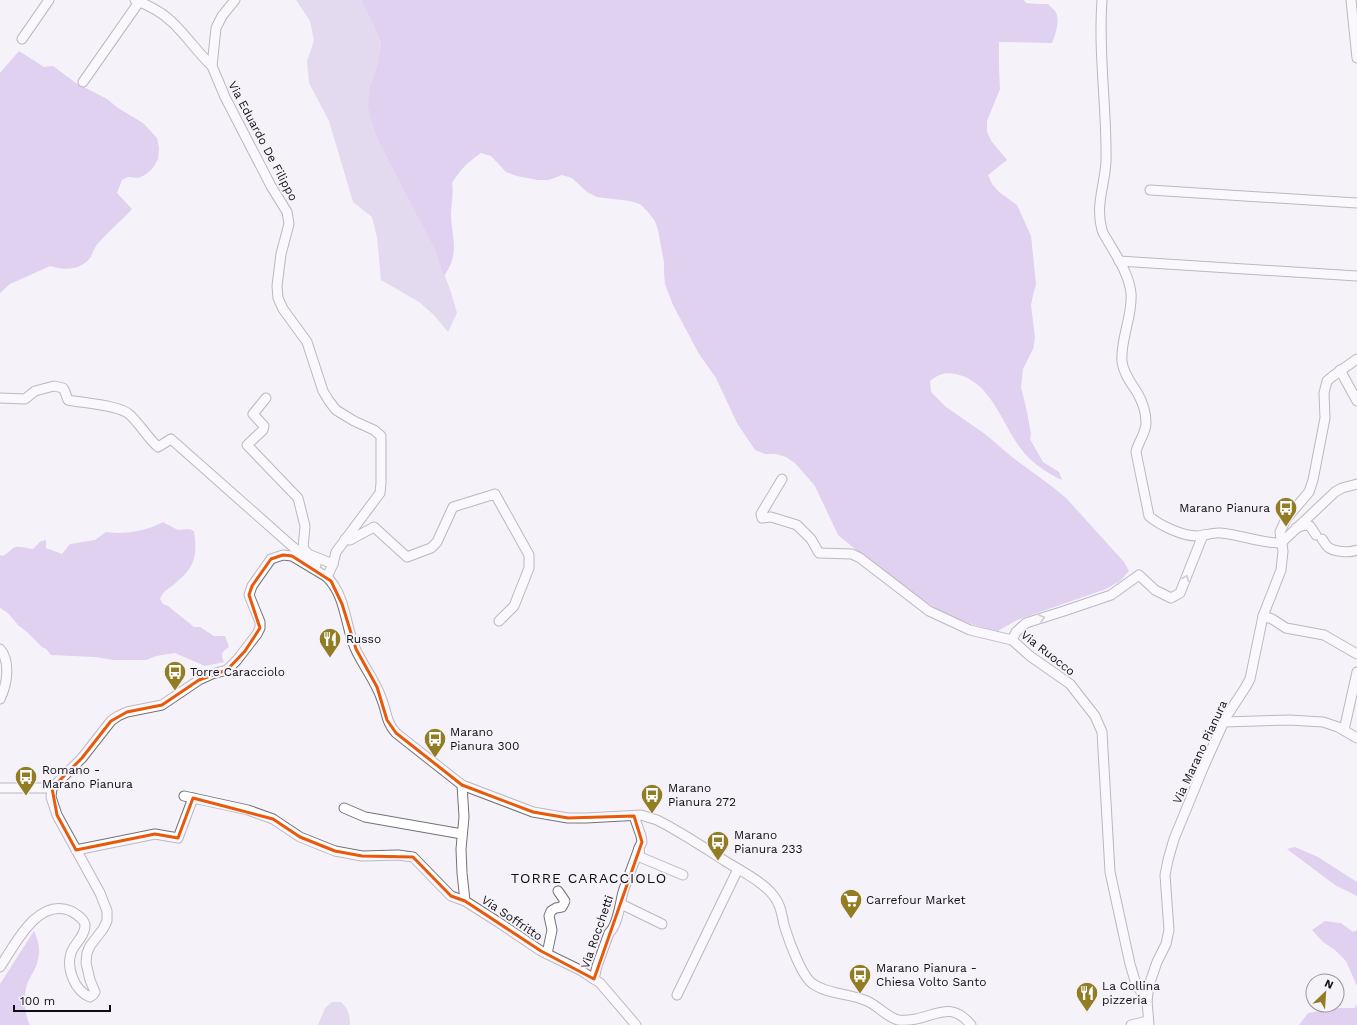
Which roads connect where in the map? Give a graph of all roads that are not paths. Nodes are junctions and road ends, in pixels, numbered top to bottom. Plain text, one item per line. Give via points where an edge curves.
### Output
1 (49, 0) edge
2 (236, 0) edge
3 (1102, 0) edge
4 (1351, 0) edge
5 (137, 1) edge
6 (1355, 12) edge
7 (22, 39) dead end
8 (1357, 58) edge
9 (212, 66) junction
10 (83, 82) dead end
11 (1150, 190) dead end
12 (1357, 203) edge
13 (1119, 261) junction
14 (1357, 276) edge
15 (1357, 359) edge
16 (1340, 370) junction
17 (0, 398) edge
18 (266, 398) dead end
19 (1357, 401) edge
20 (782, 479) dead end
21 (1357, 484) edge
22 (1294, 529) junction
23 (1203, 535) junction
24 (345, 539) junction
25 (1282, 543) junction
26 (1357, 550) edge
27 (333, 564) junction
28 (325, 576) junction
29 (1263, 616) junction
30 (499, 621) dead end
31 (1012, 640) junction
32 (0, 650) edge
33 (1357, 654) edge
34 (1357, 672) edge
35 (0, 699) edge
36 (1224, 722) junction
37 (1344, 730) junction
38 (1357, 738) edge
39 (462, 785) junction
40 (0, 788) edge
41 (52, 788) junction
42 (344, 808) dead end
43 (634, 816) junction
44 (462, 834) junction
45 (640, 848) junction
46 (76, 850) junction
47 (738, 869) junction
48 (683, 875) dead end
49 (558, 891) dead end
50 (465, 901) junction
51 (621, 904) junction
52 (662, 924) dead end
53 (547, 954) junction
54 (0, 967) edge
55 (594, 979) junction
56 (677, 995) dead end
57 (1147, 1001) junction
58 (1149, 1023) edge
59 (636, 1025) edge
60 (971, 1025) edge
61 (1131, 1025) edge

1 - 7 street
2 - 9 street, Via Eduardo De Filippo via 222,16 216,28
3 - 13 street via 1101,64 1105,95 1106,162 1099,205 1102,230
4 - 6 street
5 - 9 street via 173,23
5 - 10 street
6 - 8 street
9 - 24 street, Via Eduardo De Filippo via 225,97 287,212 289,224 281,254 278,298 307,342 328,401 336,410 374,430 380,436 380,493
11 - 12 street
13 - 14 street
13 - 23 street via 1131,292 1122,363 1144,408 1146,425 1136,452 1149,516 1162,525 1189,536
15 - 16 street, Via Marano Pianura
16 - 19 street
16 - 25 street, Via Marano Pianura via 1327,381 1324,393 1325,418 1314,480 1308,492 1286,519 1280,532
17 - 28 street via 25,399 35,391 57,386 66,391 68,400 124,411 158,447 172,439
18 - 27 street via 253,414 264,426 263,430 247,445 298,498 305,526 303,548 308,554
20 - 31 street, Via Ruocco via 761,514 762,518 771,517 797,525 811,539 819,553 852,554 860,558 929,611 970,630
21 - 22 street via 1334,492
22 - 25 street
22 - 26 street via 1304,525 1310,526 1331,549 1349,552
23 - 25 street via 1219,532 1262,542
31 -> 23 street via 1026,623 1111,595 1139,575 1155,590 1171,598 1180,593
24 - 27 street, Via Eduardo De Filippo via 336,552
24 - 30 street via 350,540 374,527 408,557 431,548 452,507 495,494 529,555 529,568 514,606
25 - 29 street, Via Marano Pianura via 1281,570
27 - 28 street, Via Eduardo De Filippo
28 - 39 street via 334,586 342,604 356,649 377,687 391,728
28 - 41 street via 292,556 284,555 271,559 252,586 250,595 260,628 237,660 227,670 199,680 162,705 128,712 114,718 82,758
29 - 33 street via 1286,628 1324,635
29 - 36 street, Via Marano Pianura via 1250,679
31 - 57 street, Via Ruocco via 1070,684 1095,716 1102,732 1110,872 1130,964 1136,984
32 - 35 street via 6,663 6,682
34 - 37 street
36 - 37 street via 1306,720 1323,722
36 - 57 street, Via Marano Pianura via 1174,839 1168,860 1165,875 1169,930 1149,985
37 - 38 street
39 - 43 street via 533,812 568,818
39 - 44 street, Via Soffritto
40 - 41 street
41 - 46 street via 51,797 57,815
42 - 44 street via 364,817
43 - 45 street, Via Rocchetti via 641,836
43 - 47 street via 646,816 657,820
44 - 50 street, Via Soffritto
45 - 48 street via 640,857
45 - 51 street, Via Rocchetti
46 - 50 street via 156,834 178,838 189,797 248,810 273,819 300,838 335,851 362,856 413,857 451,896
46 - 54 street via 107,911 104,929 87,953 86,963 95,992 93,996 83,994 74,981 70,966 71,954 85,926 76,914 68,910 42,913 30,923
47 - 56 street
47 - 60 street via 754,879 777,901 800,967 811,983 821,989 852,995 898,1020 908,1021 950,1011 958,1013
49 - 53 street via 565,901 562,907 556,908 549,916 552,930
50 - 53 street, Via Soffritto
51 - 52 street
51 - 55 street, Via Rocchetti
53 - 55 street, Via Soffritto
55 - 59 street, Via Soffritto
57 - 58 street, Via Marano Pianura
58 - 61 street, Via Marano Pianura

